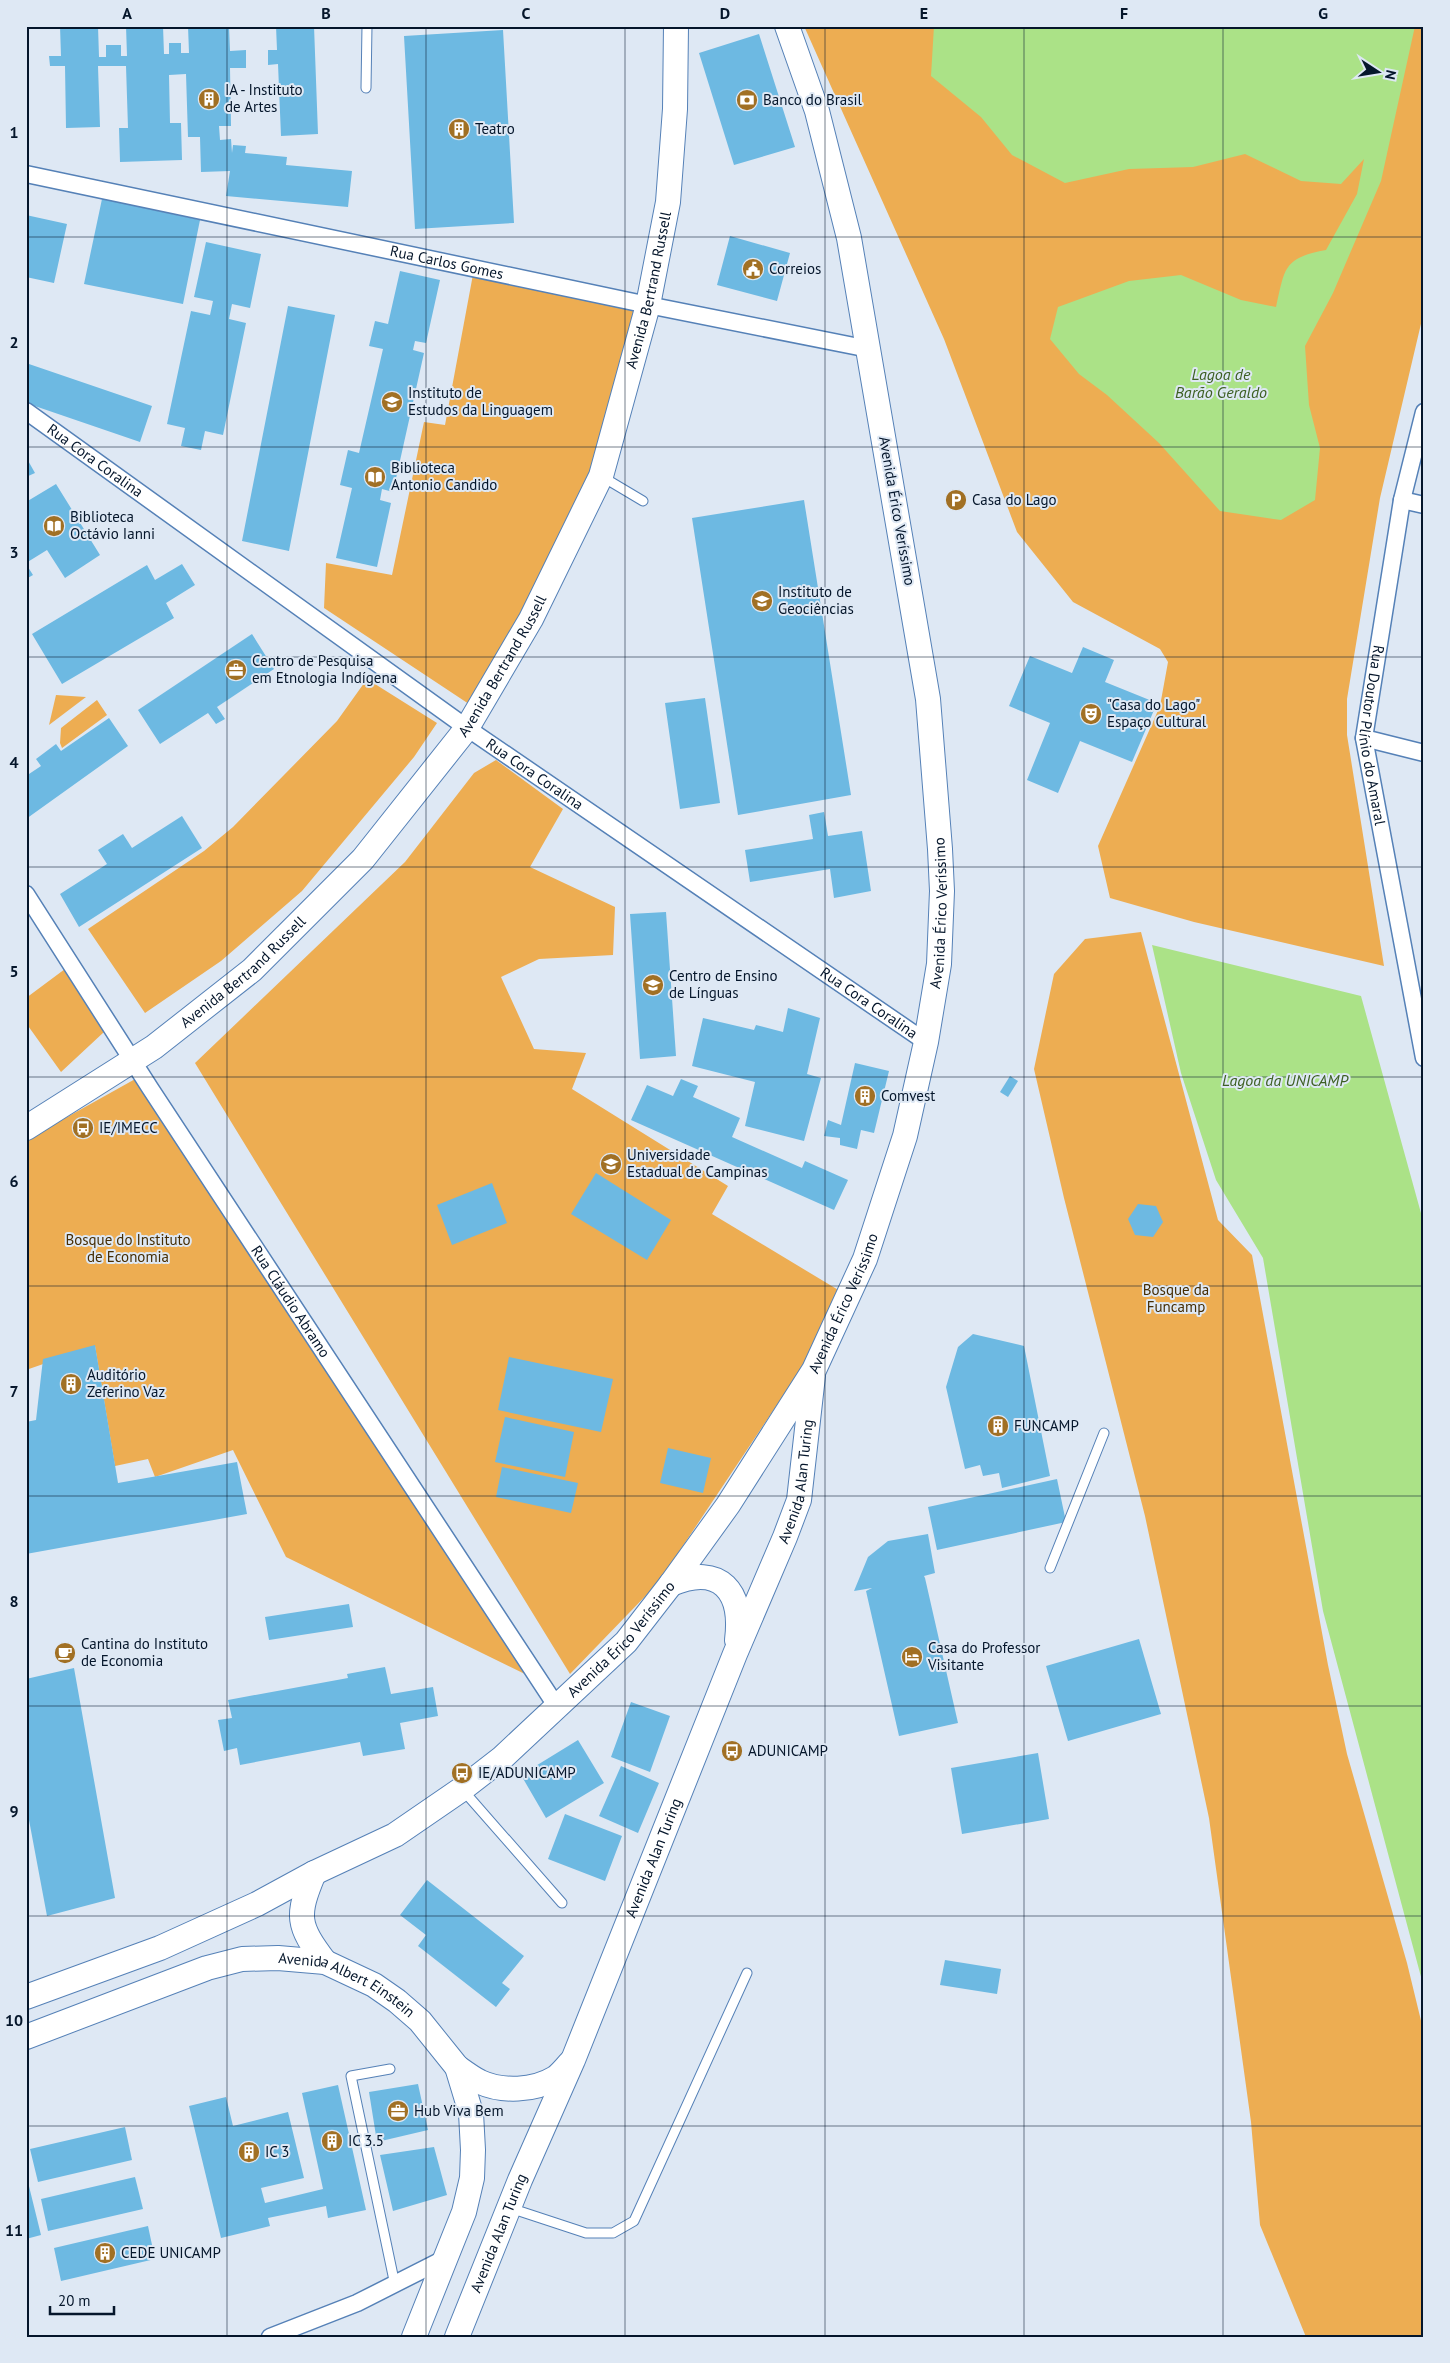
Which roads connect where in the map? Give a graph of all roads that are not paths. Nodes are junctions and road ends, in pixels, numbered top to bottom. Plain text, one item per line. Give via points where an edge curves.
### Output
1 (367, 26) edge
2 (676, 26) edge
3 (787, 26) edge
4 (366, 88) dead end
5 (26, 174) edge
6 (648, 306) junction
7 (869, 349) junction
8 (26, 411) edge
9 (1424, 412) edge
10 (601, 476) junction
11 (1402, 500) junction
12 (643, 501) dead end
13 (1424, 505) edge
14 (467, 728) junction
15 (1364, 738) junction
16 (1424, 753) edge
17 (26, 894) edge
18 (1416, 984) edge
19 (926, 1042) junction
20 (1424, 1058) edge
21 (132, 1062) junction
22 (26, 1128) edge
23 (814, 1370) junction
24 (1104, 1433) dead end
25 (1050, 1568) dead end
26 (671, 1584) junction
27 (735, 1654) junction
28 (557, 1707) junction
29 (462, 1789) junction
30 (314, 1874) junction
31 (562, 1903) dead end
32 (160, 1948) junction
33 (325, 1962) junction
34 (747, 1973) dead end
35 (168, 1984) junction
36 (26, 1997) edge
37 (26, 2038) edge
38 (573, 2060) junction
39 (457, 2067) junction
40 (390, 2068) dead end
41 (510, 2208) junction
42 (446, 2258) junction
43 (395, 2285) junction
44 (270, 2337) edge
45 (414, 2337) edge
46 (457, 2337) edge

1 - 4 lane
2 - 6 street, Avenida Bertrand Russell via 675,109 668,202
3 - 7 street, Avenida Érico Veríssimo via 817,111 849,238
5 - 6 street, Rua Carlos Gomes
6 - 7 street, Rua Carlos Gomes
6 - 10 street, Avenida Bertrand Russell
7 - 19 street, Avenida Érico Veríssimo via 928,705 942,891 938,964
8 - 14 street, Rua Cora Coralina
9 - 11 street, Rua Doutor Plínio do Amaral
10 - 12 lane
10 - 14 street, Avenida Bertrand Russell via 531,619
11 - 13 street
11 - 15 street, Rua Doutor Plínio do Amaral
14 - 19 street, Rua Cora Coralina
14 - 21 street, Avenida Bertrand Russell via 363,859 252,970
15 - 16 street
15 - 18 street, Rua Doutor Plínio do Amaral
17 - 21 street, Rua Cláudio Abramo
18 - 20 street, Rua Doutor Plínio do Amaral
19 - 23 street, Avenida Érico Veríssimo via 905,1136 865,1259
21 - 22 street, Avenida Bertrand Russell
21 - 28 street, Rua Cláudio Abramo
23 - 26 street, Avenida Érico Veríssimo via 728,1505
23 - 27 street, Avenida Alan Turing via 799,1500
24 - 25 lane
26 - 27 street via 700,1576 716,1579 728,1589 736,1604 739,1620
26 - 28 street, Avenida Érico Veríssimo via 626,1642
27 - 38 street, Avenida Alan Turing
28 - 29 street via 502,1758
29 - 30 street via 395,1835
29 - 31 lane
30 - 32 street
30 - 33 street via 302,1902 302,1920 308,1940
32 - 35 street via 175,1964 174,1975
32 - 36 street
33 - 35 street, Avenida Albert Einstein via 242,1959 207,1968
33 - 39 street, Avenida Albert Einstein via 374,1985 397,2001 420,2021
34 - 41 lane via 634,2221 613,2233 586,2233
35 - 37 street, Avenida Albert Einstein
38 - 39 street via 555,2078 518,2089 479,2082
38 - 41 street, Avenida Alan Turing
39 - 42 street, Avenida Albert Einstein via 471,2113 474,2150 464,2212
40 - 43 lane via 351,2076
41 - 46 street, Avenida Alan Turing
42 - 43 street
42 - 45 street
43 - 44 street

